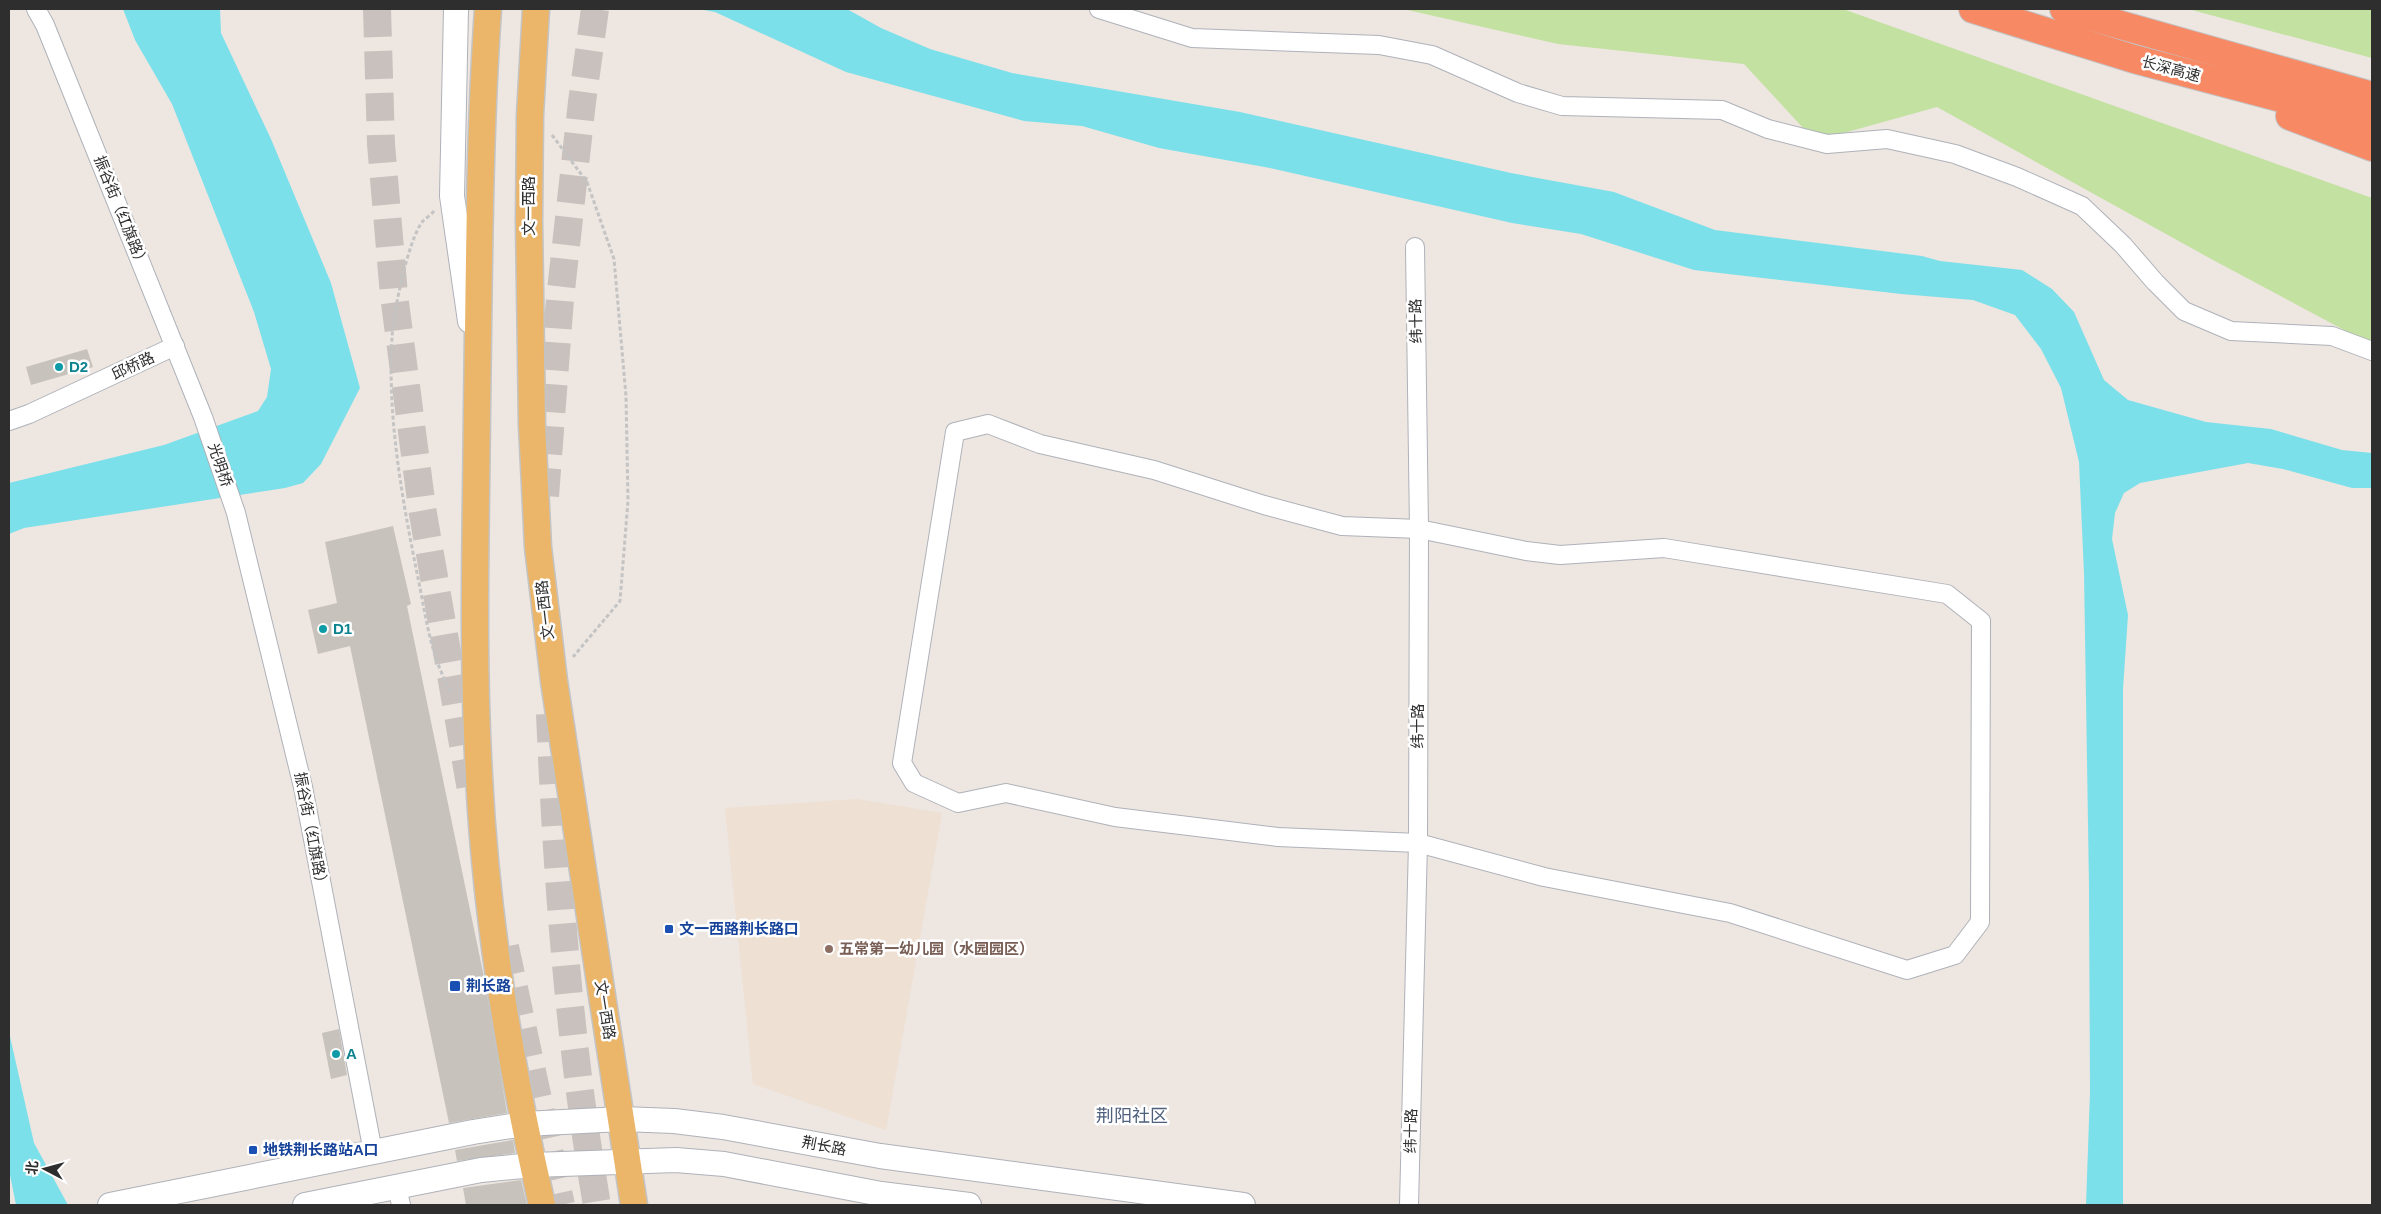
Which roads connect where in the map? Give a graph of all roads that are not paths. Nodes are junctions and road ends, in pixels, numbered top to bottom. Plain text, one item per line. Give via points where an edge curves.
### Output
1 (36, 9) edge
2 (1099, 9) edge
3 (1973, 9) edge
4 (2064, 9) edge
5 (456, 11) edge
6 (536, 11) edge
7 (488, 12) edge
8 (2134, 59) junction
9 (2372, 96) edge
10 (2372, 122) edge
11 (2372, 147) edge
12 (1415, 247) dead end
13 (175, 346) junction
14 (2372, 351) edge
15 (478, 368) junction
16 (203, 417) joint
17 (9, 421) edge
18 (236, 514) joint
19 (1419, 529) junction
20 (1418, 843) junction
21 (622, 1119) junction
22 (524, 1124) junction
23 (373, 1152) junction
24 (626, 1160) junction
25 (533, 1165) junction
26 (399, 1196) edge
27 (110, 1205) edge
28 (305, 1205) edge
29 (542, 1205) edge
30 (634, 1205) edge
31 (969, 1205) edge
32 (1243, 1205) edge
33 (1409, 1205) edge

1 - 13 street, 振谷街（红旗路） via 46,26
2 - 14 street via 1192,38 1379,44 1432,55 1518,93 1562,106 1722,110 1768,129 1827,144 1887,138 1955,154 2082,206 2184,311 2231,331 2332,336
3 - 8 highway, 长深高速
4 - 9 highway, 长深高速
5 - 15 main road via 452,196
6 - 21 main road, 文一西路 via 530,115 529,221 538,547 554,681
7 - 15 main road
8 - 10 highway, 长深高速
8 - 11 highway
12 - 19 street, 纬十路
13 - 16 street, 振谷街（红旗路）
13 - 17 street, 邱桥路
15 - 22 main road via 475,645 479,778 493,931
16 - 18 street, 光明桥
18 - 23 street, 振谷街（红旗路） via 302,787
19 - 20 street, 纬十路
19 - 20 street via 1342,526 1154,470 1040,444 988,424 954,432 902,763 914,783 958,803 1006,793 1115,817 1278,837
19 - 20 street via 1526,552 1560,555 1664,548 1947,594 1981,621 1980,922 1955,955 1907,970 1730,914 1544,876
20 - 33 street, 纬十路
21 - 22 main road, 荆长路
21 - 24 main road, 文一西路
21 - 32 main road, 荆长路 via 724,1127 880,1156
22 - 23 main road, 荆长路
22 - 25 main road
23 - 27 main road, 荆长路
24 - 25 main road
24 - 30 main road, 文一西路
24 - 31 main road via 724,1164 880,1194
25 - 26 main road via 481,1170
25 - 29 main road
26 - 28 main road

